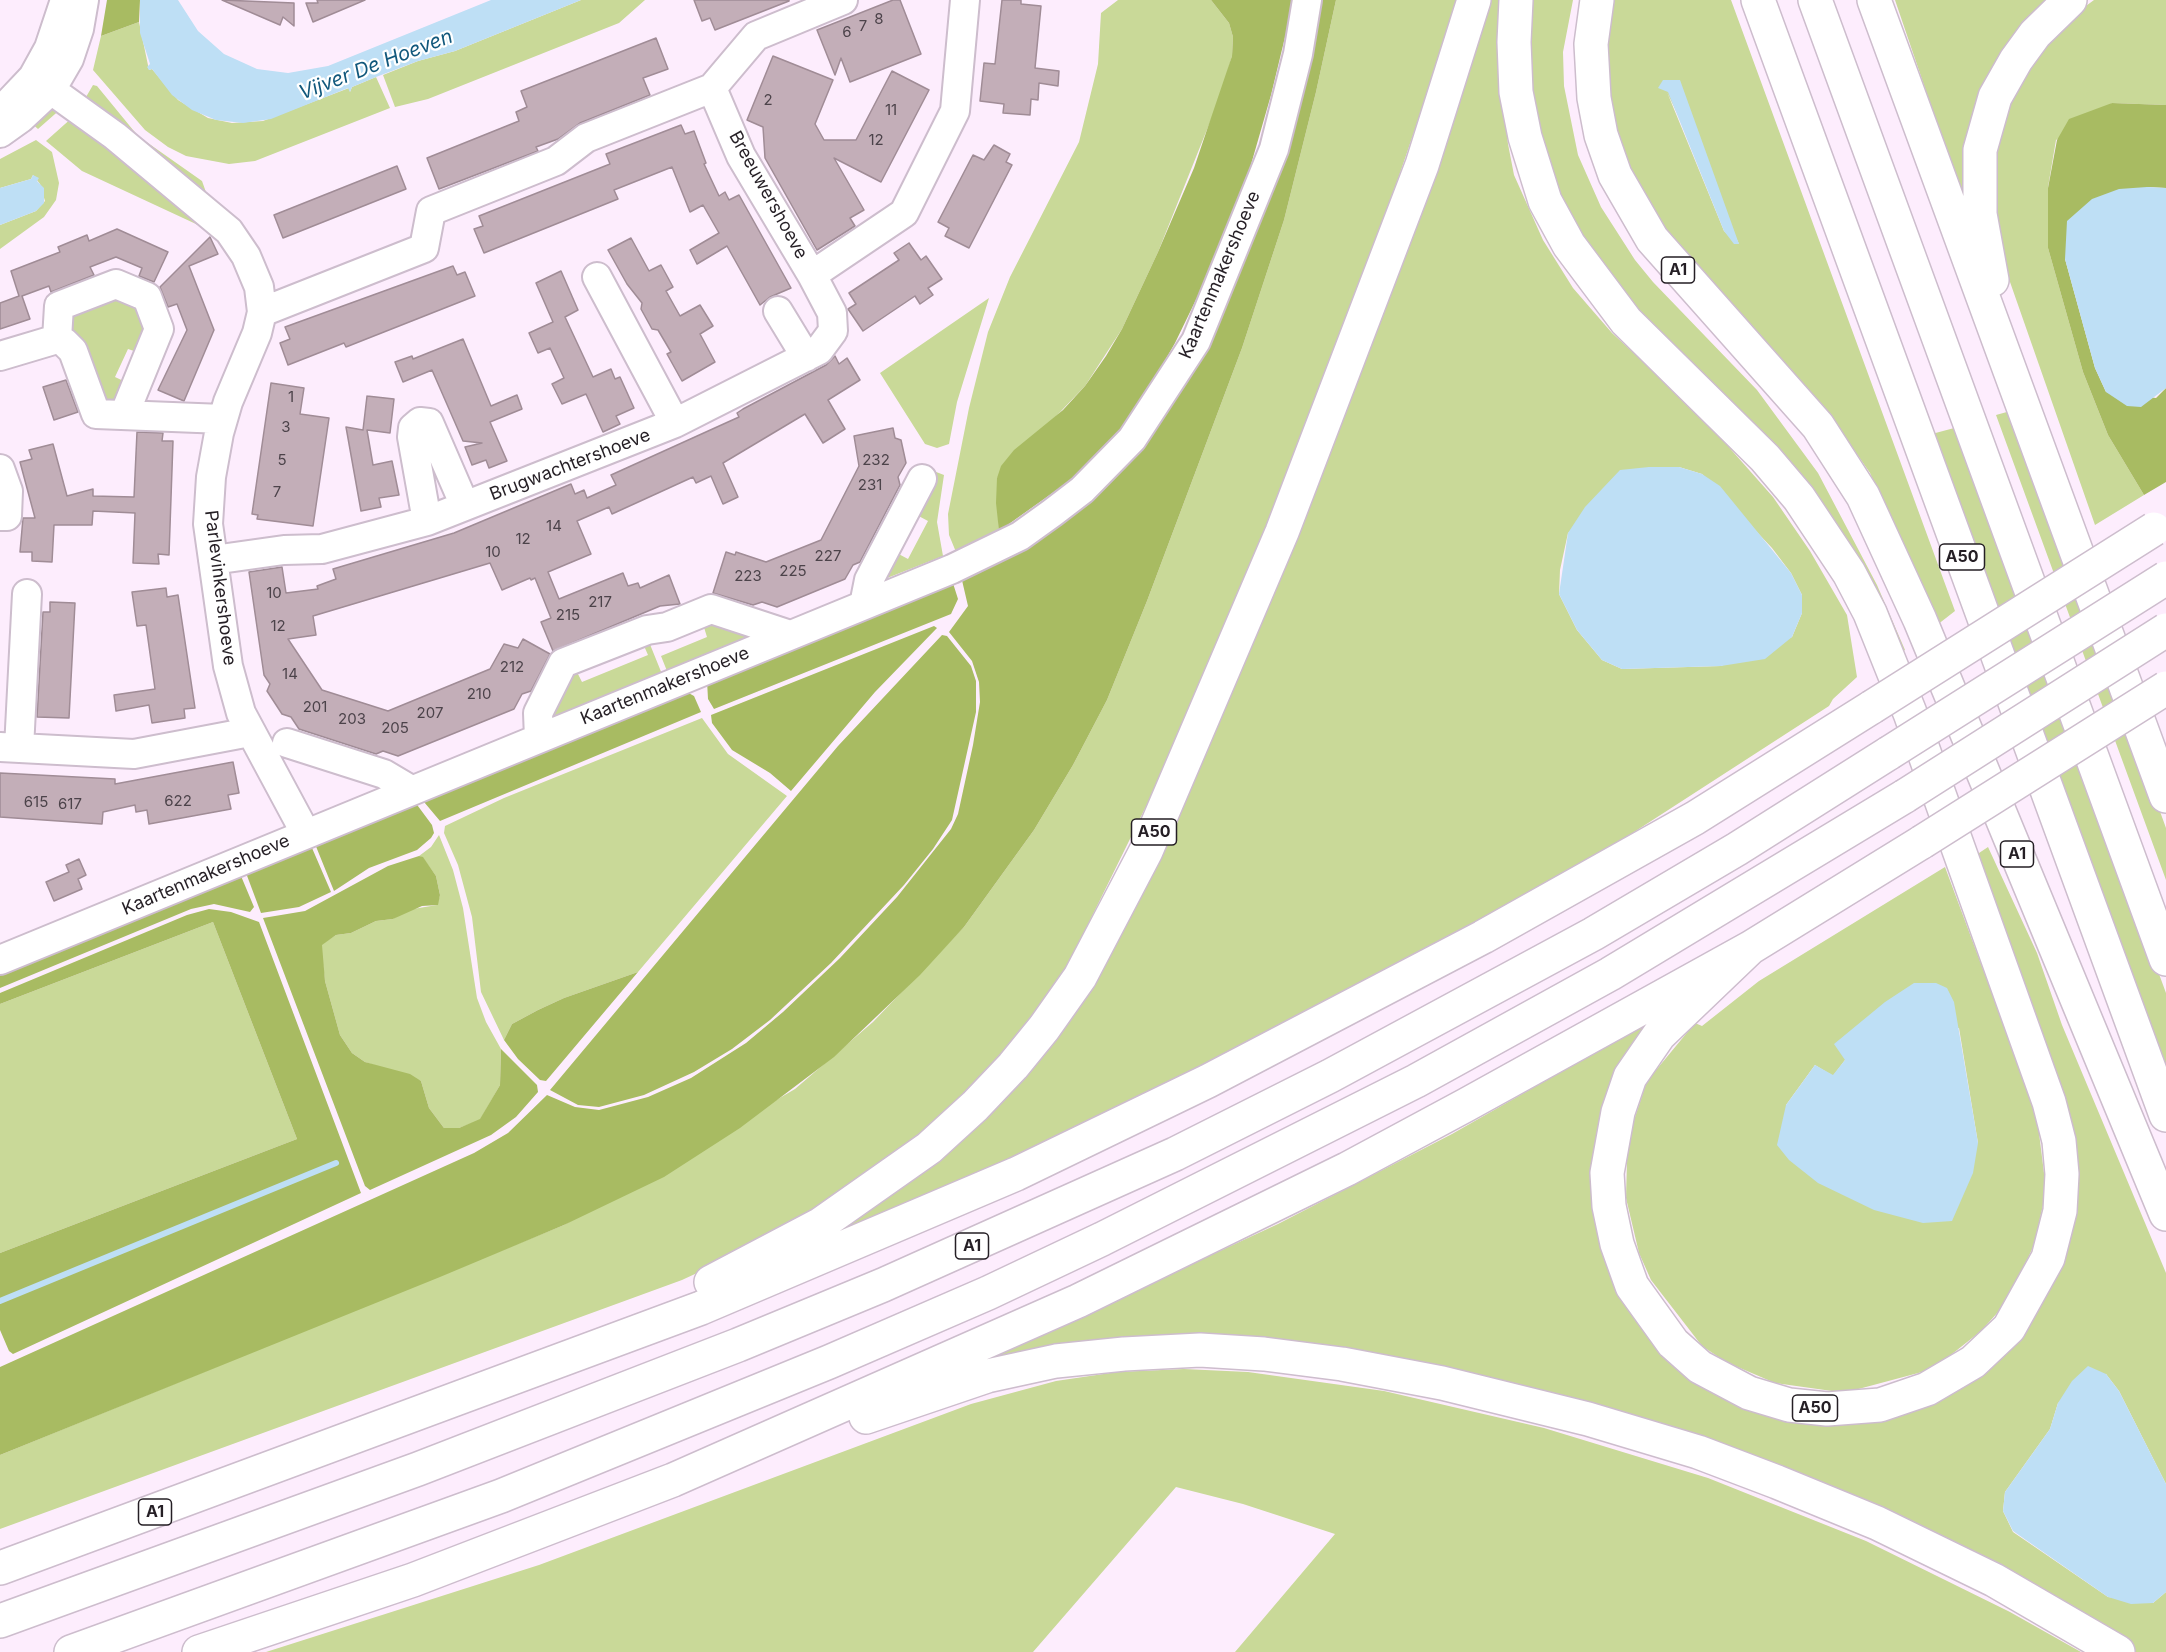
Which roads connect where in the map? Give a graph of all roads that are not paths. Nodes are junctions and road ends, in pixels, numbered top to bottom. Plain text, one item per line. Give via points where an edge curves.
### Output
1 (65, 0) edge
2 (84, 0) edge
3 (843, 0) edge
4 (966, 0) edge
5 (1307, 0) edge
6 (1474, 0) edge
7 (1516, 0) edge
8 (1597, 0) edge
9 (1758, 0) edge
10 (1815, 0) edge
11 (1874, 0) edge
12 (2070, 0) edge
13 (42, 83) junction
14 (712, 88) junction
15 (0, 112) edge
16 (0, 134) edge
17 (812, 275) junction
18 (597, 277) dead end
19 (778, 311) dead end
20 (262, 312) junction
21 (1993, 327) junction
22 (57, 339) junction
23 (0, 356) edge
24 (806, 357) junction
25 (124, 415) junction
26 (223, 419) junction
27 (675, 423) junction
28 (0, 469) edge
29 (922, 479) dead end
30 (465, 506) junction
31 (0, 516) edge
32 (427, 521) junction
33 (2160, 525) edge
34 (213, 560) junction
35 (2166, 579) edge
36 (27, 594) dead end
37 (864, 605) junction
38 (2166, 630) edge
39 (790, 635) junction
40 (2166, 688) edge
41 (250, 732) junction
42 (539, 738) junction
43 (287, 743) dead end
44 (9, 747) edge
45 (411, 790) junction
46 (2166, 796) edge
47 (306, 834) junction
48 (1750, 948) junction
49 (2166, 959) edge
50 (0, 960) edge
51 (2166, 1115) edge
52 (2166, 1214) edge
53 (491, 1386) junction
54 (674, 1480) junction
55 (0, 1568) edge
56 (0, 1621) edge
57 (72, 1652) edge
58 (199, 1652) edge
59 (2118, 1652) edge

1 - 13 street
2 - 13 street via 69,59
3 - 14 street via 756,36
4 - 17 street, Breeuwershoeve via 955,111 904,213
5 - 37 street, Kaartenmakershoeve via 1274,149 1196,340 1132,439 1082,490 1020,536
6 - 53 highway, A50 via 1422,165 1378,286 1241,634 1141,862 1092,956 1056,1011 1012,1066 929,1148 821,1224 671,1302
7 - 48 highway, A50 via 1516,93 1545,201 1569,245 1626,321 1765,458 1799,498 1849,573 1910,713 2049,1102 2062,1174 2060,1211 2048,1258 2009,1328 1973,1362 1927,1389 1880,1405 1827,1409 1789,1405 1749,1393 1700,1367 1673,1343 1632,1286 1615,1234 1607,1173 1627,1086 1659,1035
8 - 52 highway, A1 via 1591,44 1593,88 1601,135 1615,175 1652,239 1818,426 1863,496 1920,620
9 - 51 highway, A50
10 - 49 highway
11 - 21 highway
12 - 21 highway via 2035,34 2016,60 1995,97 1980,150 1980,214 1992,277
13 - 15 street
13 - 16 street via 21,118
13 - 20 street, Parlevinkershoeve via 115,136 229,231 246,256 259,287
14 - 17 street, Breeuwershoeve via 741,156
14 - 20 street via 586,138 556,161 431,211 424,248
17 - 24 street, Brugwachtershoeve via 829,303 833,331 819,350
18 - 27 street, Brugwachtershoeve
19 - 24 street
20 - 26 street, Parlevinkershoeve
21 - 46 highway
22 - 23 street
22 - 25 street via 73,351 96,414
22 - 25 street via 58,306 116,284 147,297 159,329
24 - 27 street, Brugwachtershoeve
25 - 26 street
26 - 34 street, Parlevinkershoeve via 208,507
27 - 30 street, Brugwachtershoeve
28 - 31 street via 8,491 7,516
29 - 37 street via 869,580
30 - 32 street, Brugwachtershoeve
30 - 32 street via 429,423 420,422 413,428 412,437
32 - 34 street, Brugwachtershoeve via 322,549
33 - 53 highway, A1, bridge via 1705,812 1344,1011 1016,1174 766,1280
34 - 41 street, Parlevinkershoeve via 228,666
35 - 56 highway, A1, bridge via 1737,849 1593,934 1340,1071 1175,1154 727,1350 204,1549
36 - 44 street
37 - 39 street, Kaartenmakershoeve
38 - 57 highway, bridge via 1905,796 1610,974 1416,1081 1122,1230 829,1362 501,1496
39 - 42 street, Kaartenmakershoeve
39 - 42 street, Kaartenmakershoeve via 711,609 563,663 538,713
40 - 48 highway, bridge
41 - 44 street via 134,754
41 - 47 street, Parlevinkershoeve
42 - 45 street, Kaartenmakershoeve
43 - 45 street via 384,774
45 - 47 street, Kaartenmakershoeve
47 - 50 street, Kaartenmakershoeve
48 - 54 highway via 1466,1105 1220,1232 1078,1301
53 - 55 highway, A1
54 - 58 highway via 413,1580
54 - 59 highway via 787,1446 929,1393 1044,1363 1200,1350 1264,1354 1442,1383 1588,1419 1698,1452 1877,1523 1994,1580

